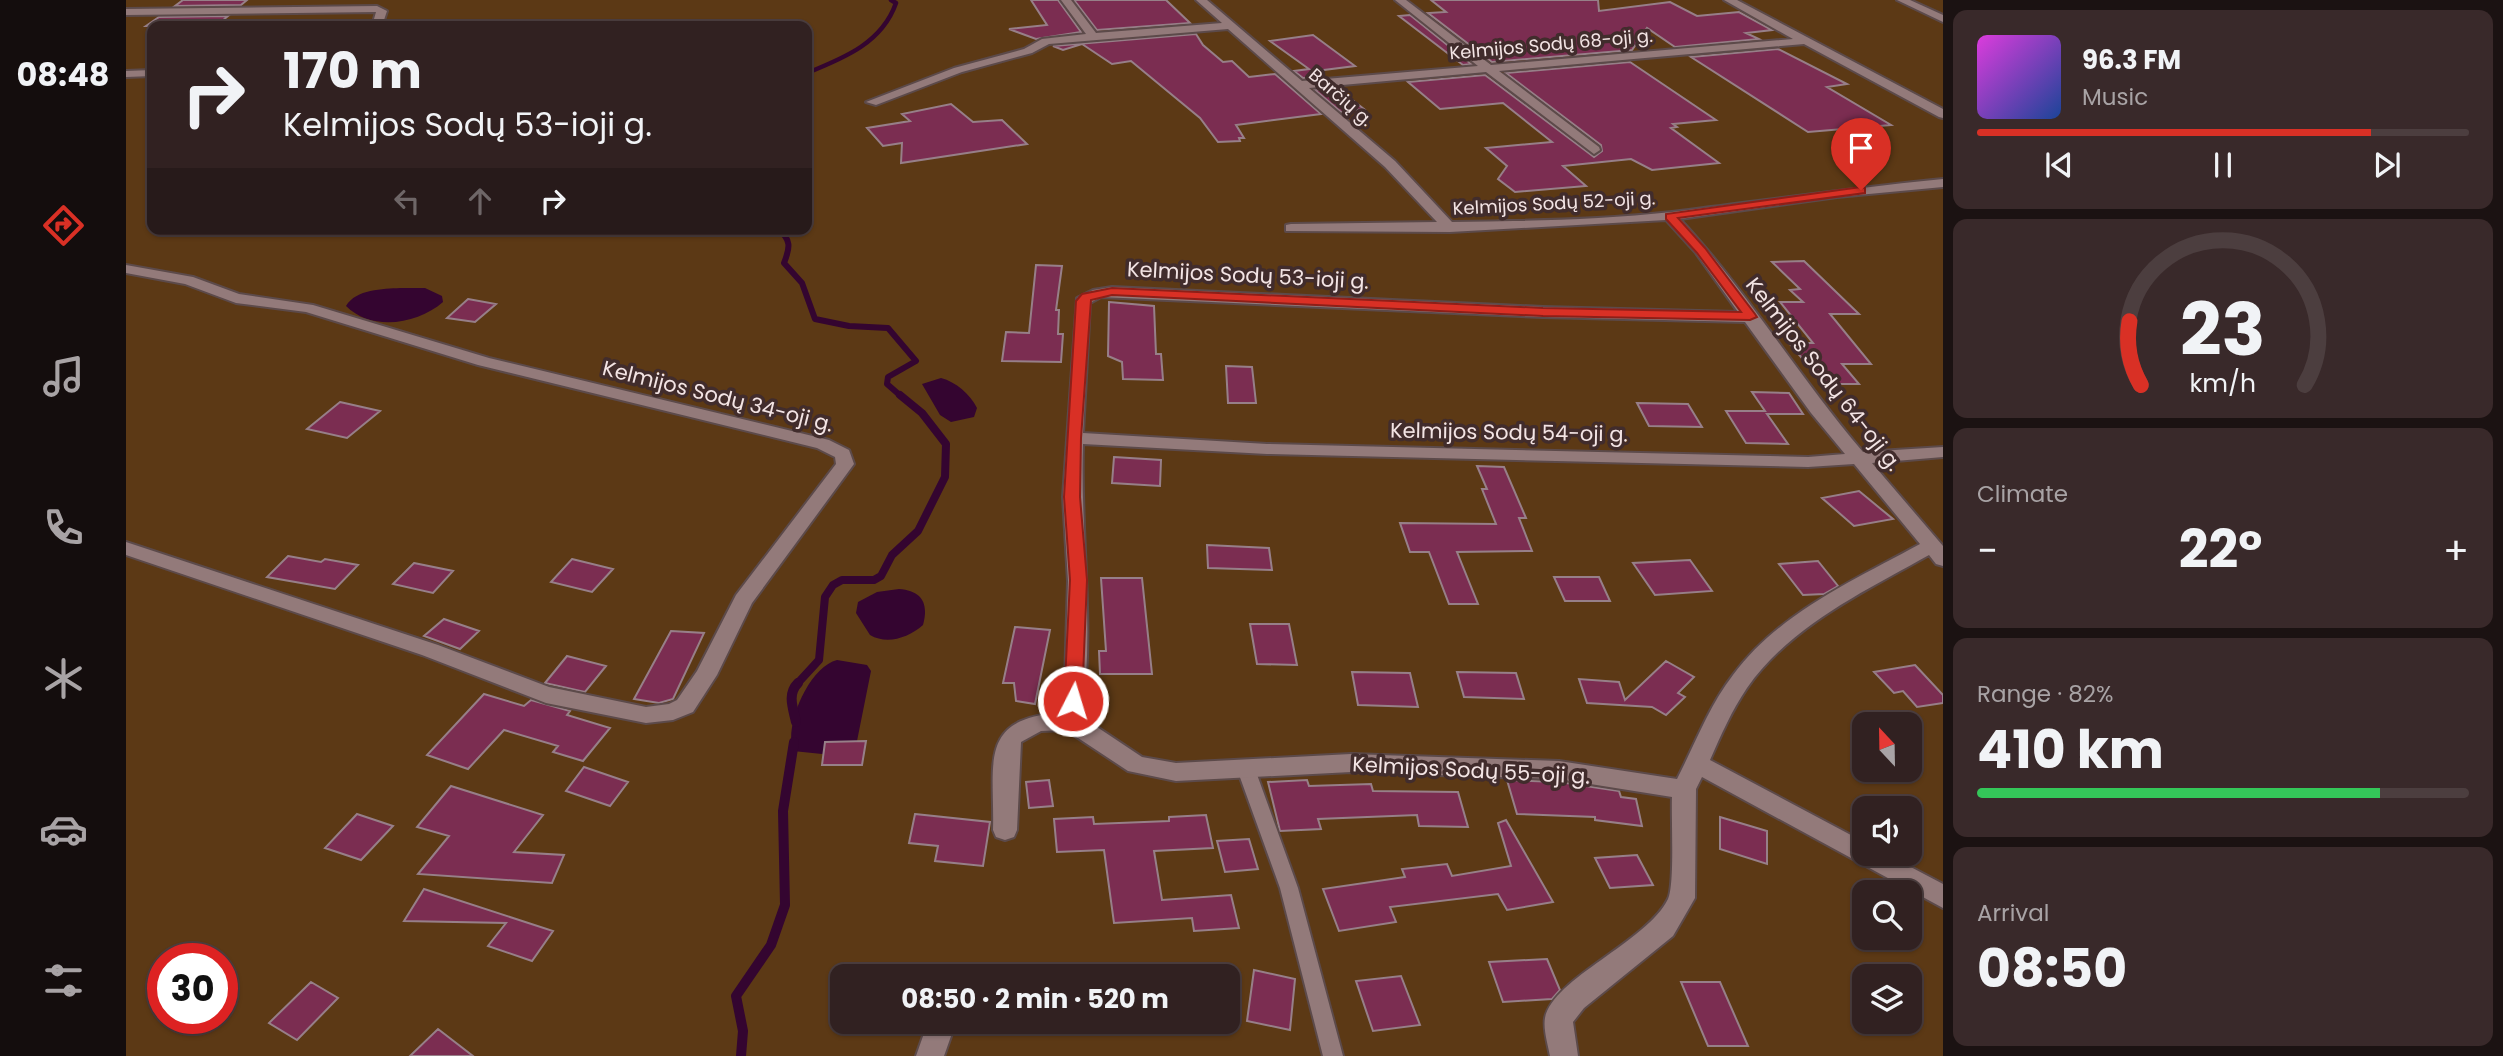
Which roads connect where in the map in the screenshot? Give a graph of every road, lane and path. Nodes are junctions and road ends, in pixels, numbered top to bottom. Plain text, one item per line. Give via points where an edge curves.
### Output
1 (1066, 0) edge
2 (1201, 0) edge
3 (1402, 0) edge
4 (1729, 0) edge
5 (1902, 0) edge
6 (126, 12) edge
7 (1943, 19) edge
8 (379, 21) edge
9 (1231, 26) junction
10 (1093, 36) junction
11 (1804, 41) junction
12 (1488, 67) junction
13 (147, 73) edge
14 (126, 74) edge
15 (1301, 85) junction
16 (873, 102) dead end
17 (1943, 114) edge
18 (1594, 150) dead end
19 (1943, 183) edge
20 (1670, 216) junction
21 (1291, 228) dead end
22 (1450, 228) junction
23 (126, 270) edge
24 (1750, 317) junction
25 (1074, 438) junction
26 (1943, 452) edge
27 (1858, 459) junction
28 (126, 548) edge
29 (1937, 553) edge
30 (1070, 721) junction
31 (1697, 764) junction
32 (1246, 769) junction
33 (1684, 789) junction
34 (1005, 830) dead end
35 (1943, 897) edge
36 (937, 1034) edge
37 (929, 1056) edge
38 (1333, 1056) edge
39 (1564, 1056) edge

1 - 10 street
2 - 9 street, Barčių g.
3 - 12 street
4 - 11 street
5 - 7 street
6 - 8 street via 377,9 382,11
9 - 10 street
9 - 15 street, Barčių g.
10 - 16 street via 1046,41
11 - 12 street, Kelmijos Sodų 68-oji g.
11 - 17 street
12 - 15 street, Kelmijos Sodų 68-oji g.
12 - 18 street
13 - 14 street
15 - 22 street, Barčių g. via 1390,164
19 - 20 street, Kelmijos Sodų 52-oji g.
20 - 22 street, Kelmijos Sodų 52-oji g.
20 - 24 street, Kelmijos Sodų 64-oji g.
21 - 22 street, Kelmijos Sodų 52-oji g.
23 - 28 street, Kelmijos Sodų 34-oji g. via 188,280 236,298 308,308 484,362 823,444 843,454 845,464 743,600 706,675 685,706 660,715 546,695 430,650
24 - 25 street, Kelmijos Sodų 53-ioji g. via 1098,293 1083,301
24 - 27 street, Kelmijos Sodų 64-oji g.
25 - 27 street, Kelmijos Sodų 54-oji g. via 1267,449 1808,462
25 - 30 street, Kelmijos Sodų 53-ioji g. via 1072,497 1078,580 1076,682
26 - 27 street, Kelmijos Sodų 54-oji g.
27 - 29 street, Kelmijos Sodų 64-oji g.
29 - 31 street via 1839,599 1771,647 1741,681
30 - 32 street, Kelmijos Sodų 55-oji g. via 1136,765 1175,772
30 - 34 street via 1039,723 1012,736 1007,746
31 - 33 street
31 - 35 street
32 - 33 street, Kelmijos Sodų 55-oji g. via 1351,763 1559,769
32 - 38 lane via 1289,888
33 - 39 street via 1682,898 1664,928 1574,999 1559,1019
36 - 37 street

